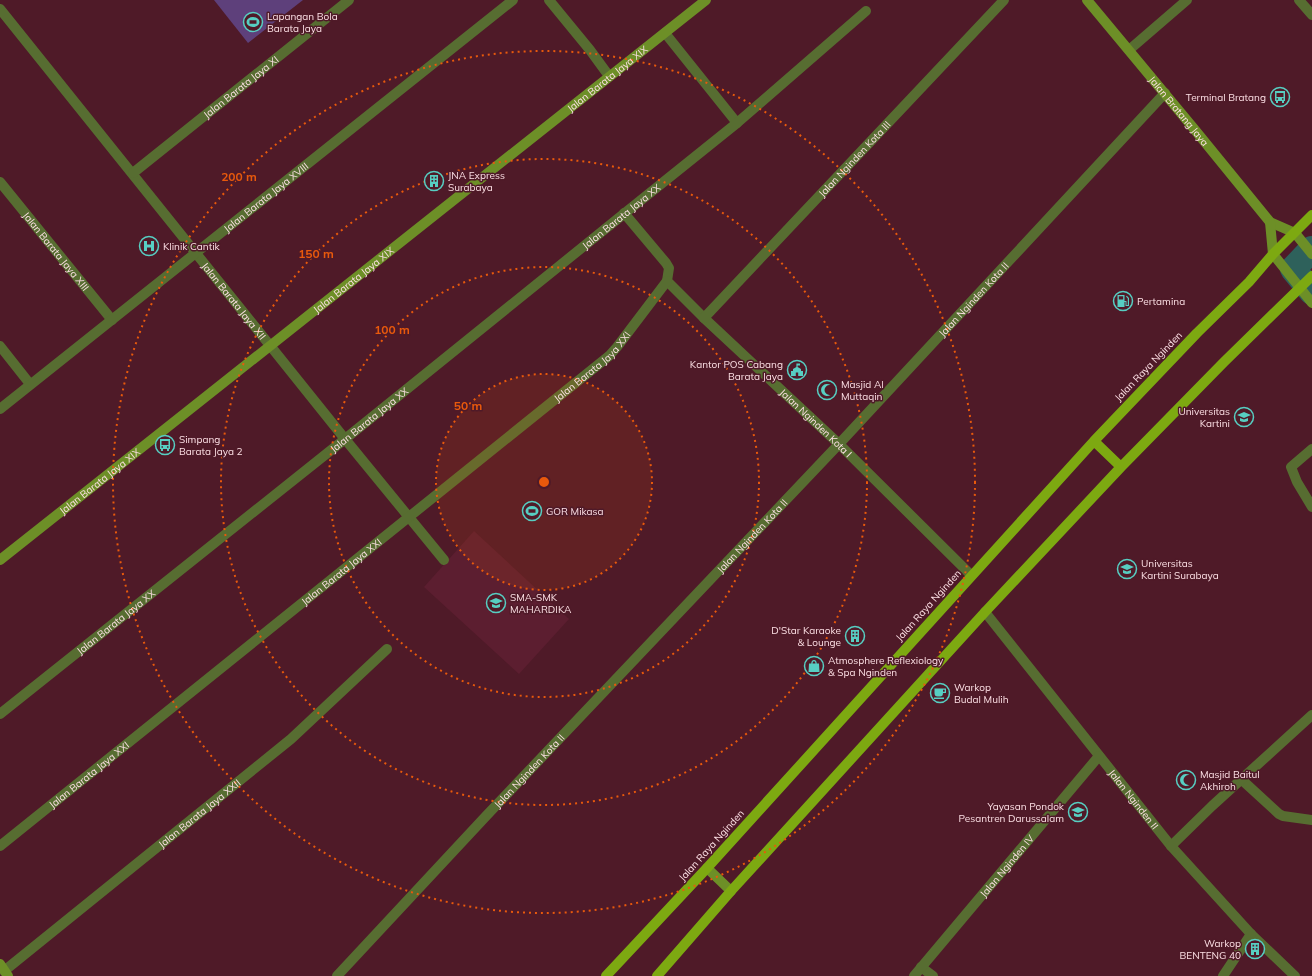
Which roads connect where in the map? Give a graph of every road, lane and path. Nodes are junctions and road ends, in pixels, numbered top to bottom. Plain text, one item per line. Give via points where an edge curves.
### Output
1 (349, 0) edge
2 (513, 0) edge
3 (549, 0) edge
4 (706, 0) edge
5 (1004, 0) edge
6 (1087, 0) edge
7 (1187, 0) edge
8 (1299, 0) edge
9 (0, 9) edge
10 (866, 11) dead end
11 (1312, 15) edge
12 (665, 33) junction
13 (1129, 50) junction
14 (609, 76) junction
15 (1165, 93) junction
16 (737, 124) junction
17 (133, 173) junction
18 (0, 182) edge
19 (624, 213) junction
20 (1312, 215) edge
21 (1270, 222) junction
22 (1295, 233) junction
23 (1309, 251) edge
24 (196, 253) junction
25 (1273, 254) junction
26 (1312, 276) edge
27 (667, 281) junction
28 (1301, 287) junction
29 (1312, 304) edge
30 (704, 318) junction
31 (112, 320) junction
32 (0, 346) edge
33 (270, 346) junction
34 (30, 384) junction
35 (0, 409) edge
36 (345, 439) junction
37 (1094, 441) junction
38 (839, 444) junction
39 (1312, 449) edge
40 (1121, 467) junction
41 (1312, 506) edge
42 (409, 517) junction
43 (0, 560) edge
44 (444, 560) dead end
45 (971, 575) junction
46 (985, 612) junction
47 (387, 649) dead end
48 (0, 714) edge
49 (1312, 715) edge
50 (1100, 756) junction
51 (1242, 780) junction
52 (1312, 820) edge
53 (0, 846) edge
54 (1171, 846) junction
55 (707, 868) junction
56 (731, 890) junction
57 (1251, 934) junction
58 (921, 967) junction
59 (4, 970) edge
60 (337, 976) edge
61 (606, 976) edge
62 (657, 976) edge
63 (914, 976) edge
64 (933, 976) edge
65 (1223, 976) edge
66 (1295, 976) edge

1 - 17 street, Jalan Barata Jaya XI
2 - 24 street, Jalan Barata Jaya XVIII
3 - 14 street
4 - 12 street, Jalan Barata Jaya XIX
5 - 30 street, Jalan Nginden Kota III
6 - 13 street, Jalan Bratang Jaya
7 - 13 street
8 - 11 street
9 - 17 street, Jalan Barata Jaya XII
10 - 16 street, Jalan Barata Jaya XX
12 - 14 street, Jalan Barata Jaya XIX
12 - 16 street
13 - 15 street, Jalan Bratang Jaya
14 - 33 street, Jalan Barata Jaya XIX
15 - 21 street, Jalan Bratang Jaya
15 - 38 street, Jalan Nginden Kota II
16 - 19 street, Jalan Barata Jaya XX
17 - 24 street, Jalan Barata Jaya XII
18 - 31 street, Jalan Barata Jaya XIII
19 - 27 street via 666,263 669,268
19 - 36 street, Jalan Barata Jaya XX
20 - 22 main road, Jalan Raya Nginden
21 - 22 street, Jalan Bratang Jaya
21 - 25 street
22 - 23 street
22 - 25 main road, Jalan Raya Nginden
24 - 31 street, Jalan Barata Jaya XVIII
24 - 33 street, Jalan Barata Jaya XII
25 - 28 street
25 - 37 main road, Jalan Raya Nginden via 1249,282
26 - 28 main road
27 - 30 street, Jalan Nginden Kota I
27 - 42 street, Jalan Barata Jaya XXI via 609,356
28 - 29 street
28 - 40 main road
30 - 38 street, Jalan Nginden Kota I
31 - 34 street, Jalan Barata Jaya XVIII
32 - 34 street
33 - 36 street, Jalan Barata Jaya XII
33 - 43 street, Jalan Barata Jaya XIX
34 - 35 street, Jalan Barata Jaya XVIII
36 - 42 street, Jalan Barata Jaya XII
36 - 48 street, Jalan Barata Jaya XX
37 - 40 main road
37 - 45 main road, Jalan Raya Nginden
38 - 45 street, Jalan Nginden Kota I
38 - 60 street, Jalan Nginden Kota II
39 - 41 street via 1291,467
40 - 46 main road
42 - 44 street, Jalan Barata Jaya XII
42 - 53 street, Jalan Barata Jaya XXI
45 - 55 main road, Jalan Raya Nginden
46 - 50 street, Jalan Nginden II
46 - 56 main road
47 - 59 street, Jalan Barata Jaya XXII via 291,739
49 - 51 street
50 - 54 street, Jalan Nginden II
50 - 58 street, Jalan Nginden IV
51 - 52 street via 1279,814
51 - 54 street
54 - 57 street, Jalan Nginden II
55 - 56 street
55 - 61 main road, Jalan Raya Nginden
56 - 62 main road
57 - 65 street
57 - 66 street, Jalan Nginden II
58 - 63 street, Jalan Nginden IV
58 - 64 street

